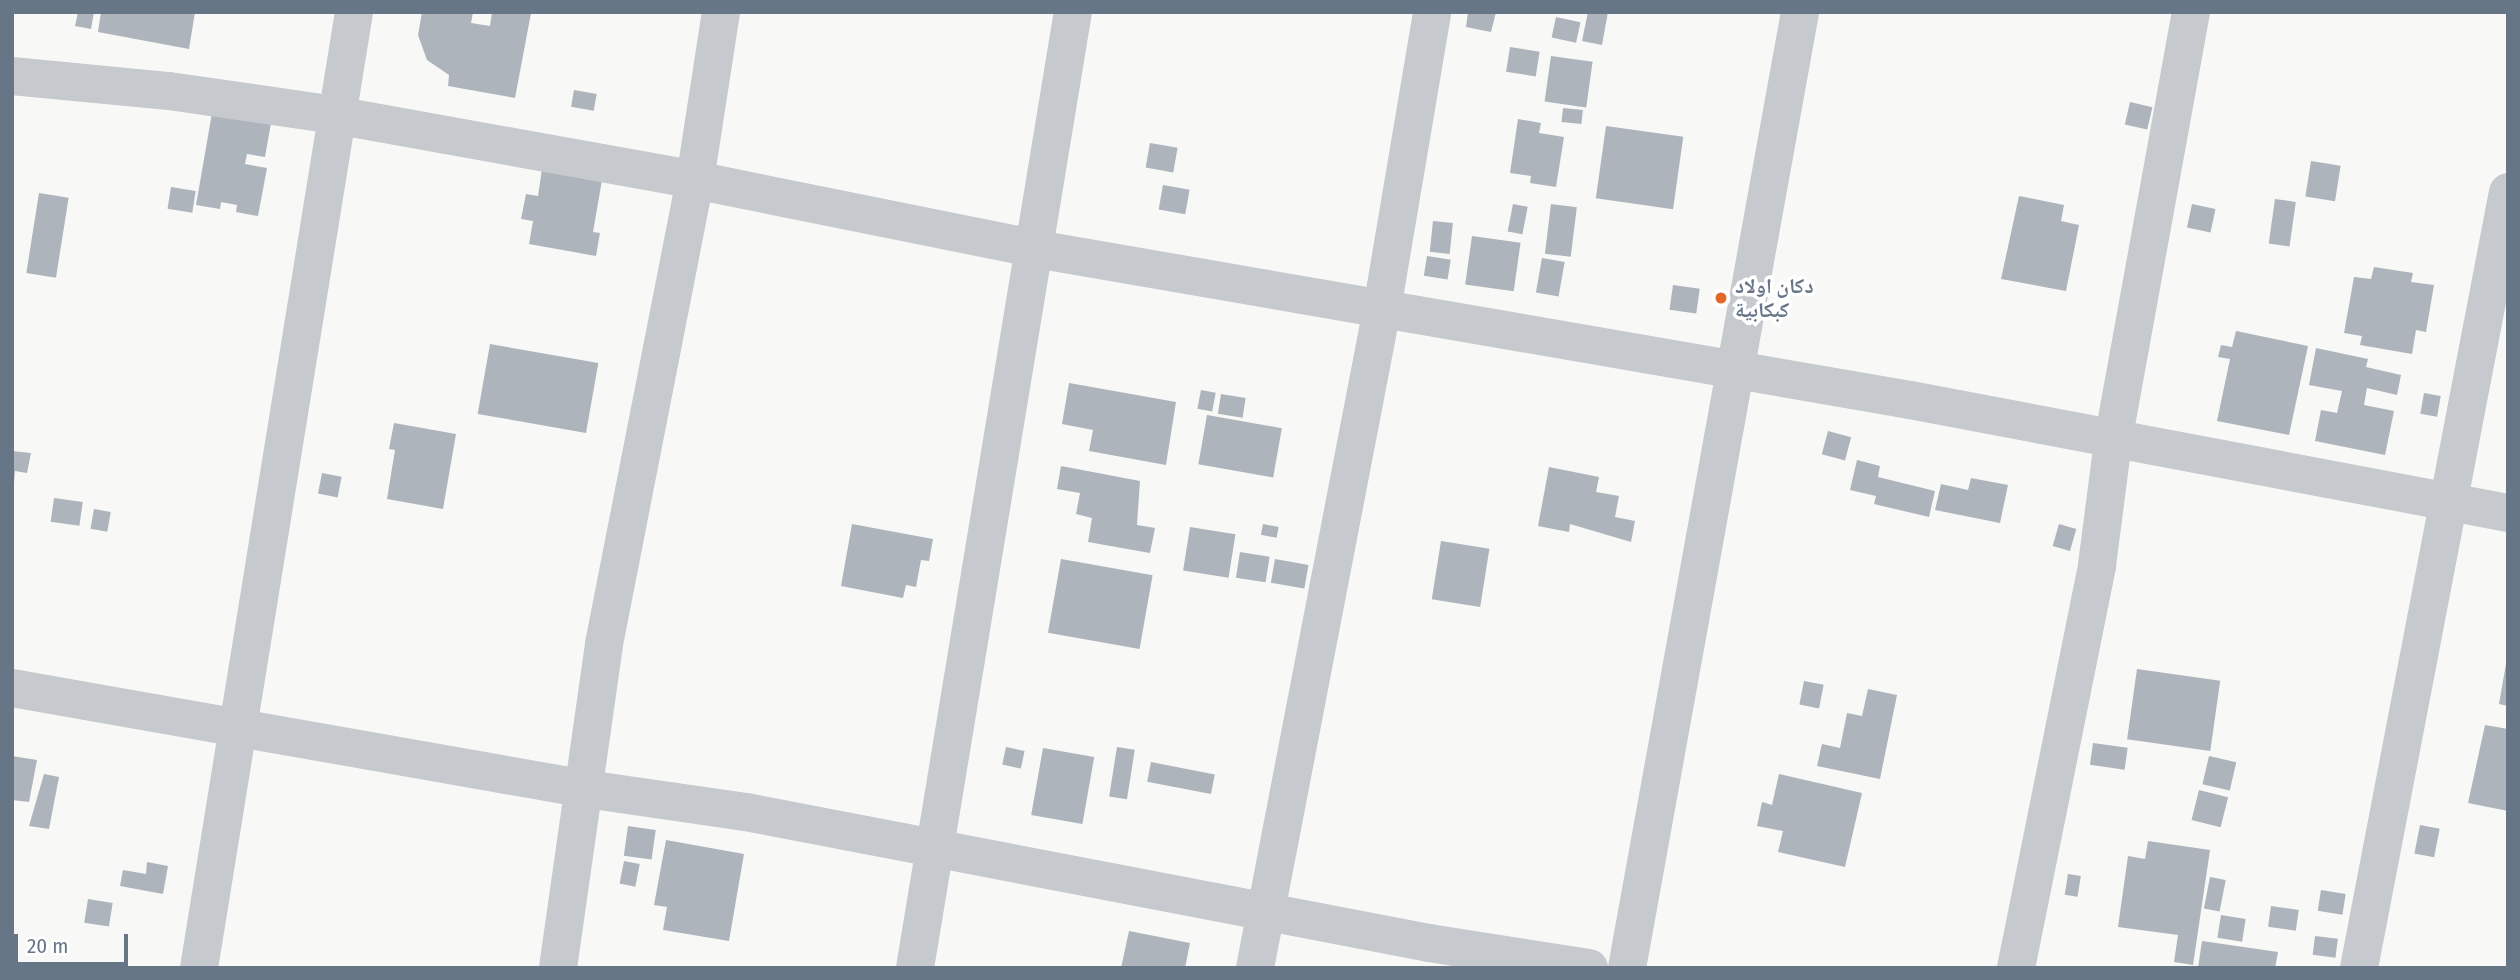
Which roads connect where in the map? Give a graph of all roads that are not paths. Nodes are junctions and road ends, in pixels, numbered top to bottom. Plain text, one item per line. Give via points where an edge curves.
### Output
1 (354, 12) edge
2 (721, 12) edge
3 (1073, 12) edge
4 (1433, 12) edge
5 (1800, 12) edge
6 (2192, 12) edge
7 (12, 76) edge
8 (335, 115) junction
9 (695, 180) junction
10 (2508, 192) edge
11 (1036, 249) junction
12 (1382, 309) junction
13 (1734, 372) junction
14 (2113, 442) junction
15 (2449, 503) junction
16 (2508, 513) edge
17 (12, 688) edge
18 (237, 729) junction
19 (586, 789) junction
20 (937, 847) junction
21 (1264, 912) junction
22 (199, 968) edge
23 (558, 968) edge
24 (915, 968) edge
25 (1255, 968) edge
26 (1589, 968) edge
27 (1627, 968) edge
28 (2016, 968) edge
29 (2358, 968) edge

1 - 8 street
2 - 9 street
3 - 11 street
4 - 12 street
5 - 13 street
6 - 14 street
7 - 8 street via 169,91
8 - 9 street
8 - 18 street
9 - 11 street
9 - 19 street via 604,644
10 - 15 street
11 - 12 street
11 - 20 street
12 - 13 street
12 - 21 street
13 - 14 street via 1910,400
13 - 27 street
14 - 15 street
14 - 28 street via 2097,565
15 - 16 street
15 - 29 street
17 - 18 street
18 - 19 street
18 - 22 street
19 - 20 street
19 - 23 street
20 - 21 street
20 - 24 street
21 - 25 street
21 - 26 street

